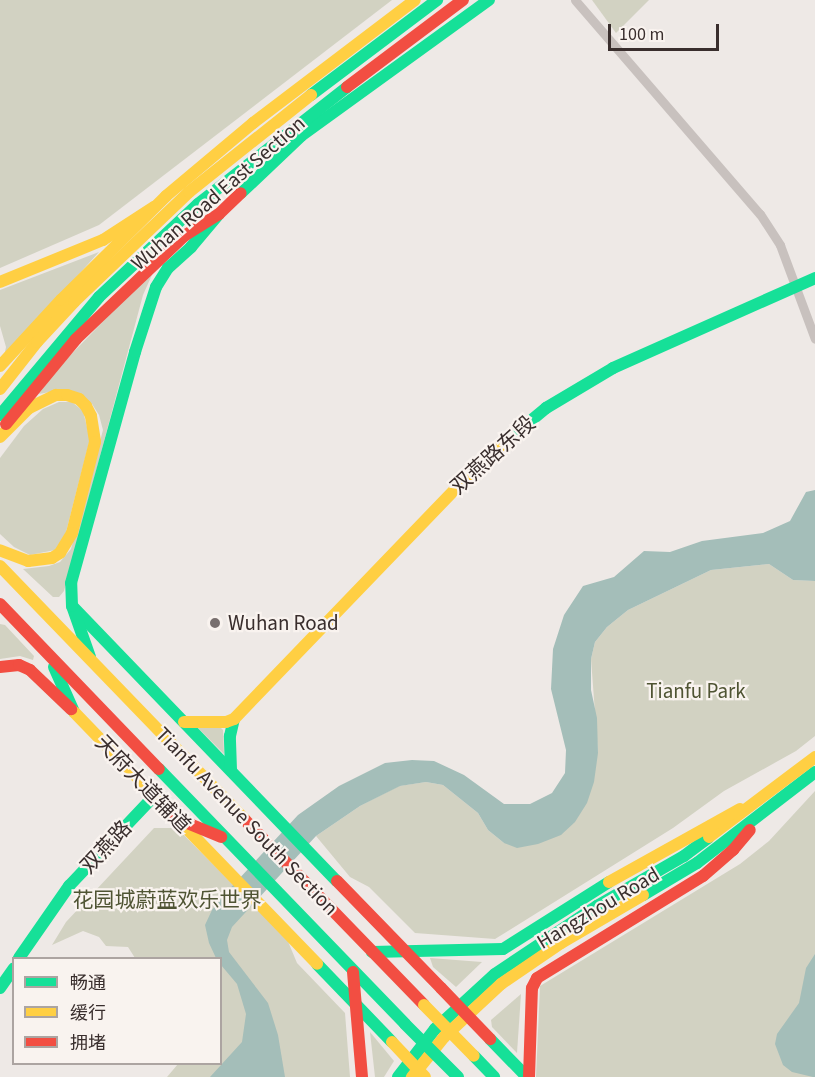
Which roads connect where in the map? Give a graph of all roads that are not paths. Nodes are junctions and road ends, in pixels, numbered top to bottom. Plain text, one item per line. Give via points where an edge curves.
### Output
1 (415, 0) edge
2 (437, 0) edge
3 (463, 0) edge
4 (489, 0) edge
5 (575, 0) edge
6 (154, 207) junction
7 (219, 214) junction
8 (815, 278) edge
9 (0, 282) edge
10 (797, 287) junction
11 (815, 339) edge
12 (0, 366) edge
13 (0, 389) edge
14 (0, 415) edge
15 (0, 435) edge
16 (0, 550) edge
17 (0, 566) edge
18 (0, 604) edge
19 (72, 606) junction
20 (49, 655) junction
21 (90, 659) junction
22 (0, 668) edge
23 (74, 712) junction
24 (234, 719) junction
25 (184, 722) junction
26 (815, 757) edge
27 (231, 770) junction
28 (815, 772) edge
29 (768, 795) junction
30 (154, 796) junction
31 (764, 813) junction
32 (175, 818) junction
33 (228, 840) junction
34 (405, 951) junction
35 (372, 952) junction
36 (20, 957) edge
37 (12, 971) edge
38 (353, 972) junction
39 (0, 988) edge
40 (357, 1006) junction
41 (362, 1077) edge
42 (398, 1077) edge
43 (412, 1077) edge
44 (425, 1077) edge
45 (458, 1077) edge
46 (494, 1077) edge
47 (528, 1077) edge

1 - 6 main road via 253,123
2 - 13 main road, Wuhan Road East Section via 189,192 74,302
3 - 14 main road, Wuhan Road East Section via 198,204 99,297
4 - 7 main road via 301,136
5 - 10 street via 760,214 780,244
6 - 9 main road via 103,240
6 - 12 main road
7 - 15 main road via 184,236 130,285 39,381
7 - 19 main road via 168,268 156,287 71,583
8 - 10 main road, 双燕路东段
10 - 11 street
10 - 24 main road, 双燕路东段 via 613,368 513,432
15 - 16 main road via 29,408 56,395 67,395 86,406 95,442 72,533 60,553 28,561
17 - 21 main road, Tianfu Avenue South Section
18 - 20 main road, Tianfu Avenue South Section
19 - 21 main road
19 - 25 main road
20 - 23 main road
20 - 33 main road, Tianfu Avenue South Section
21 - 35 main road, Tianfu Avenue South Section
22 - 23 main road, 天府大道辅道 via 19,665 30,670
23 - 30 main road, 天府大道辅道
24 - 25 main road
24 - 27 main road
25 - 27 main road
26 - 29 main road, Hangzhou Road
27 - 34 main road
28 - 31 main road, Hangzhou Road
29 - 34 main road via 693,833 503,948
29 - 42 main road, Hangzhou Road via 677,861 597,906 495,974 435,1029
30 - 32 main road, 天府大道辅道
30 - 36 main road, 双燕路 via 69,886
31 - 43 main road, Hangzhou Road via 697,863 561,943 501,984 449,1031
31 - 47 main road via 733,850 703,876 537,978 532,988
32 - 33 main road
32 - 40 main road, 天府大道辅道
33 - 38 main road, Tianfu Avenue South Section
34 - 35 main road
34 - 47 main road, bridge
35 - 46 main road, Tianfu Avenue South Section, bridge
37 - 39 main road
38 - 40 main road
38 - 45 main road, Tianfu Avenue South Section, bridge
40 - 41 main road
40 - 44 main road, bridge

